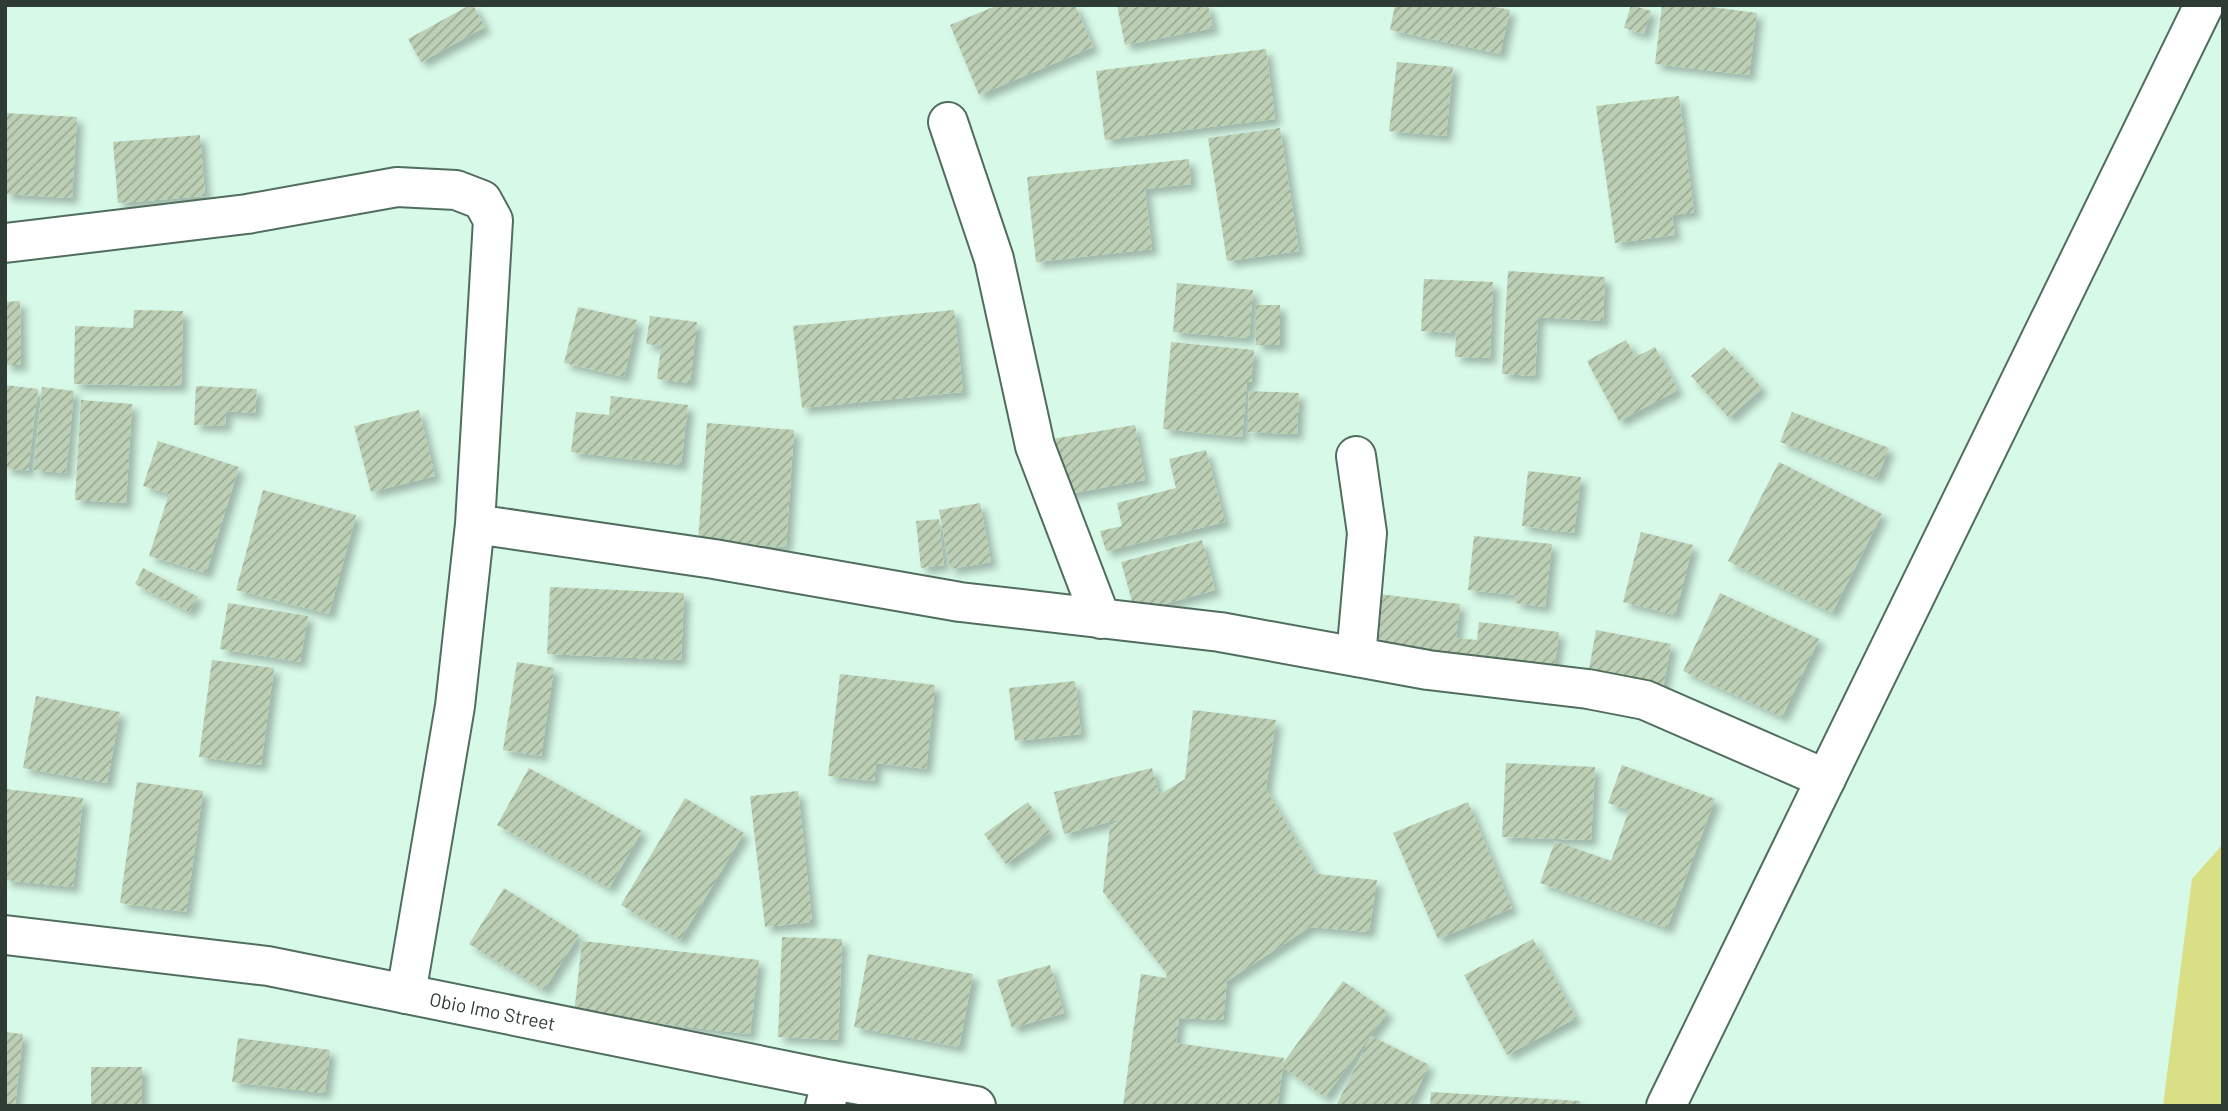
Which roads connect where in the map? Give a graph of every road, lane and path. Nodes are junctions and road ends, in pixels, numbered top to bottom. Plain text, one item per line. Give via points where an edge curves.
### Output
1 (2204, 5) edge
2 (948, 122) dead end
3 (5, 243) edge
4 (1356, 457) dead end
5 (475, 524) junction
6 (1101, 619) junction
7 (1356, 657) junction
8 (1826, 779) junction
9 (5, 935) edge
10 (406, 994) junction
11 (829, 1093) edge
12 (976, 1106) edge
13 (1666, 1106) edge

1 - 8 street
2 - 6 street via 994,259 1035,446
3 - 5 street via 247,215 397,187 456,190 482,200 493,220
4 - 7 street via 1367,533
5 - 6 street via 960,602
5 - 10 street via 455,706
6 - 7 street via 1220,632
7 - 8 street via 1645,700
8 - 13 street
9 - 10 street, Obio Imo Street via 268,966
10 - 11 street, Obio Imo Street
11 - 12 street, Obio Imo Street

